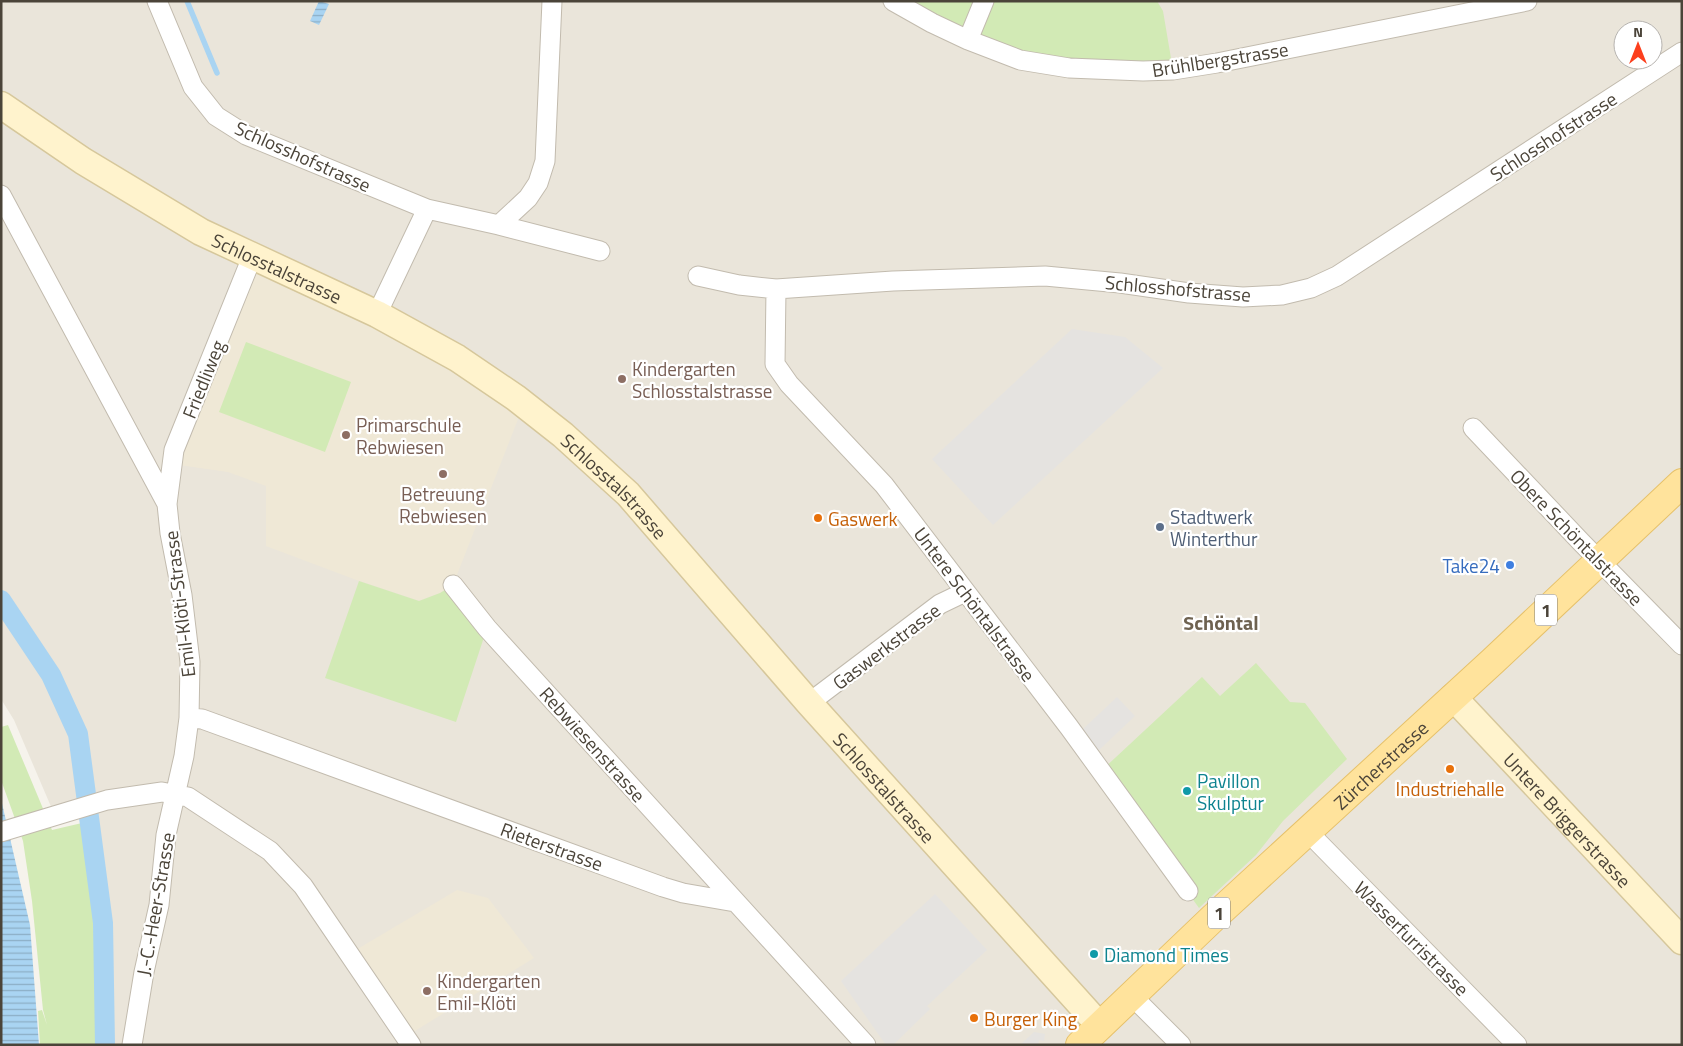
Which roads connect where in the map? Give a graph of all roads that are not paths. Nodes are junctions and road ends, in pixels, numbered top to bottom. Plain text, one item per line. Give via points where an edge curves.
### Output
1 (157, 1) edge
2 (552, 1) edge
3 (893, 1) edge
4 (984, 1) edge
5 (1527, 1) edge
6 (968, 40) junction
7 (1682, 52) edge
8 (1, 105) edge
9 (1, 195) edge
10 (427, 209) junction
11 (499, 225) junction
12 (600, 252) dead end
13 (252, 257) junction
14 (698, 276) dead end
15 (776, 290) junction
16 (377, 314) junction
17 (1473, 428) dead end
18 (1682, 484) edge
19 (167, 504) junction
20 (1599, 560) junction
21 (453, 585) dead end
22 (965, 592) junction
23 (1682, 645) edge
24 (1453, 697) junction
25 (809, 703) junction
26 (189, 718) junction
27 (176, 794) junction
28 (1307, 831) junction
29 (1, 832) edge
30 (1188, 891) dead end
31 (735, 902) junction
32 (1682, 941) edge
33 (1132, 996) junction
34 (1100, 1026) junction
35 (132, 1045) edge
36 (410, 1045) edge
37 (866, 1045) edge
38 (1080, 1045) edge
39 (1181, 1045) edge
40 (1518, 1045) edge

1 - 10 street, Schlosshofstrasse via 193,87 216,116 246,135
2 - 11 street via 545,161 538,183 528,198
3 - 6 street, Brühlbergstrasse
4 - 6 street
5 - 6 street, Brühlbergstrasse via 1173,70 1143,72 1069,68 1020,60
7 - 15 street, Schlosshofstrasse via 1410,230 1337,276 1311,288 1282,295 1243,297 1045,276 893,281
8 - 13 main road, Schlosstalstrasse via 148,202
9 - 19 street, Emil-Klöti-Strasse
10 - 11 street, Schlosshofstrasse
10 - 16 street
11 - 12 street, Schlosshofstrasse
13 - 16 main road, Schlosstalstrasse
13 - 19 street, Friedliweg via 174,450
14 - 15 street, Schlosshofstrasse
15 - 22 street, Untere Schöntalstrasse via 775,364 788,384 884,485
16 - 25 main road, Schlosstalstrasse via 457,358 563,435 628,494
17 - 20 street, Obere Schöntalstrasse
18 - 20 main road, Zürcherstrasse / 1
19 - 26 street, Emil-Klöti-Strasse via 190,662
20 - 23 street, Obere Schöntalstrasse
20 - 24 main road, Zürcherstrasse / 1
21 - 31 street, Rebwiesenstrasse via 487,628
22 - 25 street, Gaswerkstrasse via 940,604
22 - 30 street, Untere Schöntalstrasse via 1069,727
24 - 28 main road, Zürcherstrasse / 1
24 - 32 main road, Untere Briggerstrasse
25 - 34 main road, Schlosstalstrasse
26 - 27 street, Emil-Klöti-Strasse
26 - 31 street, Rieterstrasse via 202,719 663,887
27 - 29 street via 162,792 107,800
27 - 35 street, J.-C.-Heer-Strasse via 166,835 159,905
27 - 36 street via 200,803 270,851 302,886
28 - 33 main road, Zürcherstrasse / 1
28 - 40 street, Wasserfurristrasse
31 - 37 street
33 - 34 main road, Zürcherstrasse / 1
33 - 39 street
34 - 38 main road, Zürcherstrasse / 1

